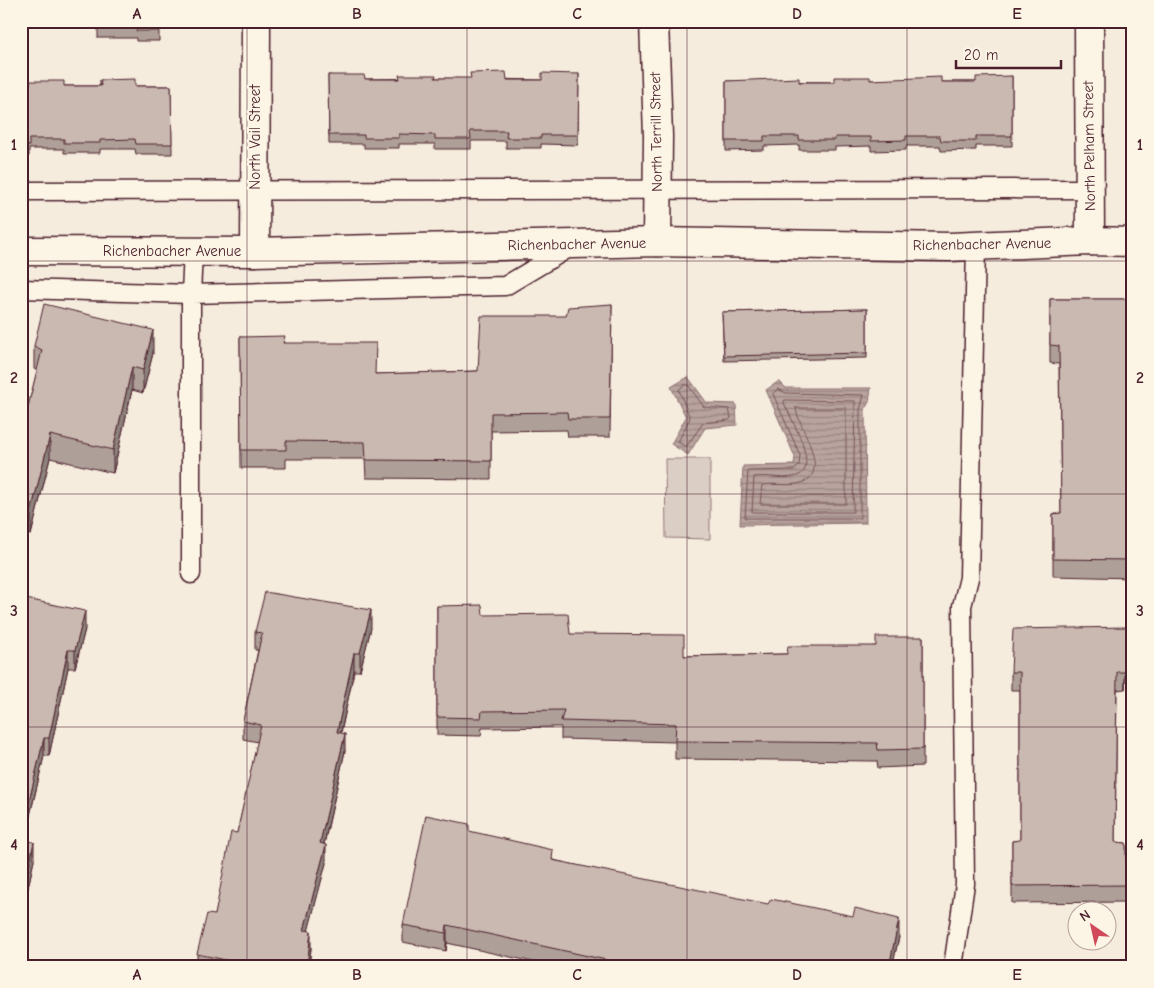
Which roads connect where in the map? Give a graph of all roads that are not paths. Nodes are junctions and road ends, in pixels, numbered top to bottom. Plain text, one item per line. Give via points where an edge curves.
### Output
1 (256, 21) edge
2 (654, 21) edge
3 (1089, 21) edge
4 (1090, 189) junction
5 (255, 190) junction
6 (657, 190) junction
7 (21, 191) edge
8 (1090, 241) junction
9 (656, 242) junction
10 (1133, 242) edge
11 (574, 244) junction
12 (976, 245) junction
13 (21, 251) edge
14 (193, 251) junction
15 (255, 252) junction
16 (21, 289) edge
17 (191, 294) junction
18 (191, 574) dead end
19 (953, 967) edge

1 - 5 street, North Vail Street
2 - 6 street, North Terrill Street
3 - 4 street, North Pelham Street
4 - 6 lane
4 - 8 street, North Pelham Street
5 - 6 lane
5 - 7 lane
5 - 15 street, North Vail Street
6 - 9 street, North Terrill Street
8 - 10 street, Richenbacher Avenue
8 - 12 street, Richenbacher Avenue
9 - 11 street, Richenbacher Avenue
9 - 12 street, Richenbacher Avenue
11 - 15 street, Richenbacher Avenue
11 - 17 lane via 505,286
12 - 19 lane via 969,578 962,606 964,884
13 - 14 street, Richenbacher Avenue
14 - 15 street, Richenbacher Avenue
14 - 17 lane
16 - 17 lane
17 - 18 lane

